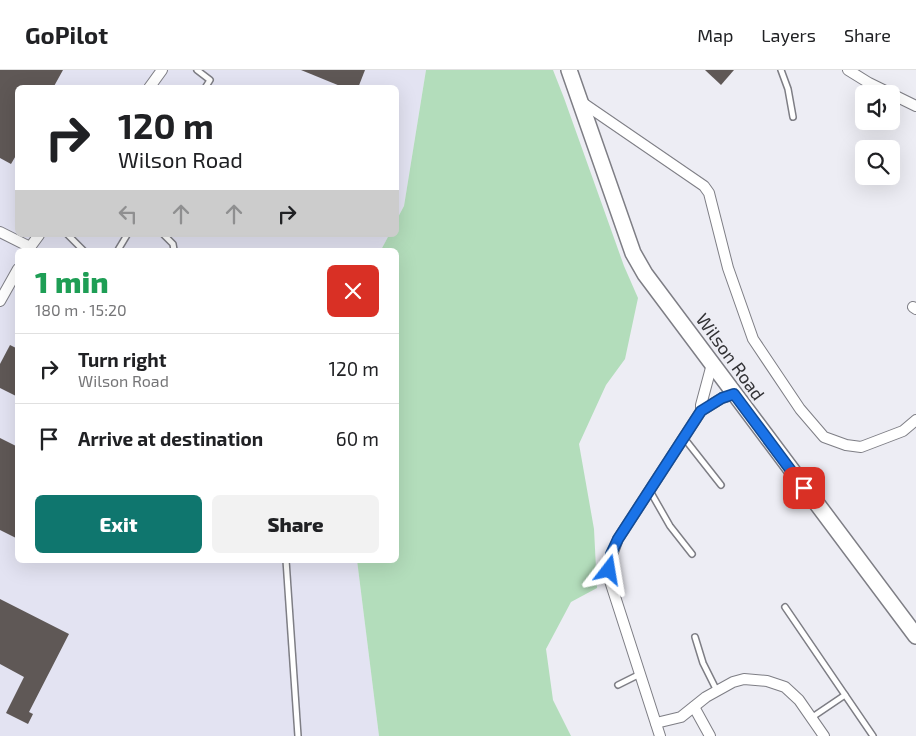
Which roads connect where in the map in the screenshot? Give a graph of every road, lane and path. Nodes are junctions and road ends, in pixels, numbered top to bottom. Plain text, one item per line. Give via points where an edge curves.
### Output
1 (162, 70) edge
2 (197, 70) edge
3 (569, 70) edge
4 (781, 70) edge
5 (848, 70) edge
6 (151, 85) edge
7 (207, 85) edge
8 (580, 100) junction
9 (916, 106) edge
10 (793, 117) dead end
11 (0, 232) edge
12 (38, 237) edge
13 (70, 237) edge
14 (127, 237) edge
15 (166, 237) edge
16 (27, 248) edge
17 (30, 248) edge
18 (81, 248) edge
19 (119, 248) edge
20 (174, 248) edge
21 (15, 274) edge
22 (0, 301) edge
23 (712, 364) junction
24 (734, 394) junction
25 (701, 411) junction
26 (916, 420) edge
27 (684, 438) junction
28 (721, 485) dead end
29 (649, 491) junction
30 (692, 554) dead end
31 (286, 563) edge
32 (785, 607) dead end
33 (916, 636) edge
34 (695, 637) dead end
35 (640, 674) junction
36 (618, 686) dead end
37 (717, 691) junction
38 (845, 695) junction
39 (694, 707) junction
40 (812, 718) junction
41 (656, 723) junction
42 (298, 736) edge
43 (660, 736) edge
44 (710, 736) edge
45 (824, 736) edge
46 (872, 736) edge

1 - 6 street
2 - 7 lane via 210,80
3 - 8 street, Wilson Road
4 - 10 lane
5 - 9 street
8 - 23 street, Wilson Road via 633,253
8 - 26 street via 704,186 709,193 728,268 753,339 800,409 824,437 861,447 903,431
11 - 16 street
12 - 17 street
13 - 18 lane
14 - 19 lane
15 - 20 lane
21 - 22 street
23 - 24 street, Wilson Road
23 - 25 street
24 - 25 street
24 - 33 street, Wilson Road
25 - 27 street
27 - 28 lane
27 - 29 street
29 - 30 lane
29 - 35 street via 618,539 609,563 610,581
31 - 42 lane
32 - 38 lane
34 - 37 lane
35 - 36 lane
35 - 41 street
37 - 39 street
37 - 40 street via 744,679 766,681 785,687
38 - 40 lane
38 - 46 lane
39 - 41 street via 681,716
39 - 44 street
40 - 45 street
41 - 43 street

